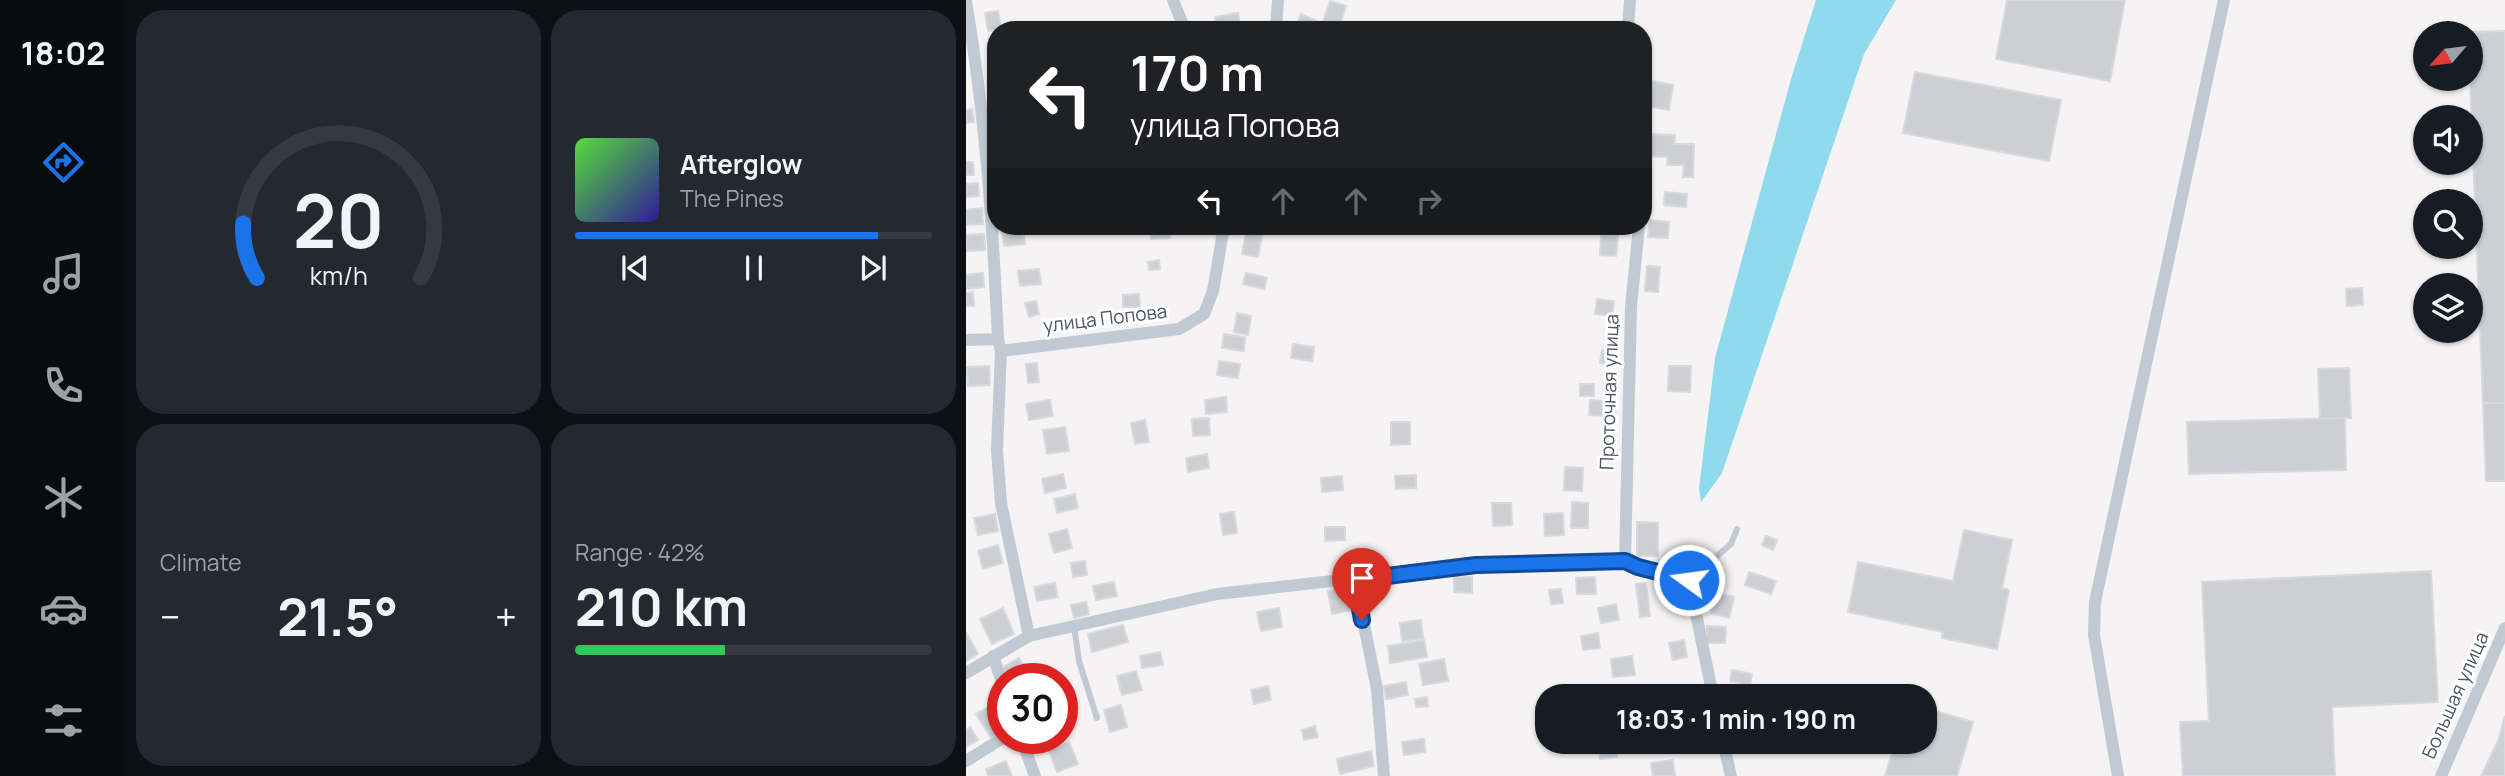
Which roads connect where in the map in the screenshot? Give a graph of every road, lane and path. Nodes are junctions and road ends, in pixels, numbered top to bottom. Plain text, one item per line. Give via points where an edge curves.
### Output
1 (1173, 0) edge
2 (1278, 0) edge
3 (1630, 0) edge
4 (2224, 0) edge
5 (966, 1) edge
6 (1181, 21) edge
7 (1277, 21) edge
8 (1629, 21) edge
9 (987, 159) edge
10 (992, 235) edge
11 (1222, 235) edge
12 (1638, 235) edge
13 (966, 340) edge
14 (1000, 345) junction
15 (1737, 529) dead end
16 (1625, 561) junction
17 (1355, 580) junction
18 (1689, 580) junction
19 (1074, 625) junction
20 (2505, 628) edge
21 (1029, 636) junction
22 (993, 656) junction
23 (995, 663) edge
24 (966, 673) edge
25 (1711, 684) edge
26 (1097, 718) dead end
27 (987, 748) edge
28 (1027, 754) edge
29 (1726, 754) edge
30 (966, 761) edge
31 (1035, 776) edge
32 (1384, 776) edge
33 (1731, 776) edge
34 (2118, 776) edge
35 (2441, 776) edge

1 - 6 street
2 - 7 street
3 - 8 street
4 - 34 street via 2095,602 2094,635
5 - 9 street via 983,102
10 - 14 street
11 - 14 street, улица Попова via 1213,291 1203,314 1179,329
12 - 16 street, Проточная улица via 1631,307
13 - 14 street, улица Попова
14 - 21 street via 997,450 1001,503
15 - 18 lane via 1731,544
16 - 17 street via 1476,565
16 - 18 street
17 - 19 street via 1217,594
17 - 32 street via 1377,689
18 - 25 street
19 - 21 street
19 - 26 lane via 1079,661
20 - 35 street, Большая улица
21 - 22 street
22 - 23 street
22 - 24 street
27 - 30 street
28 - 31 street
29 - 33 street

